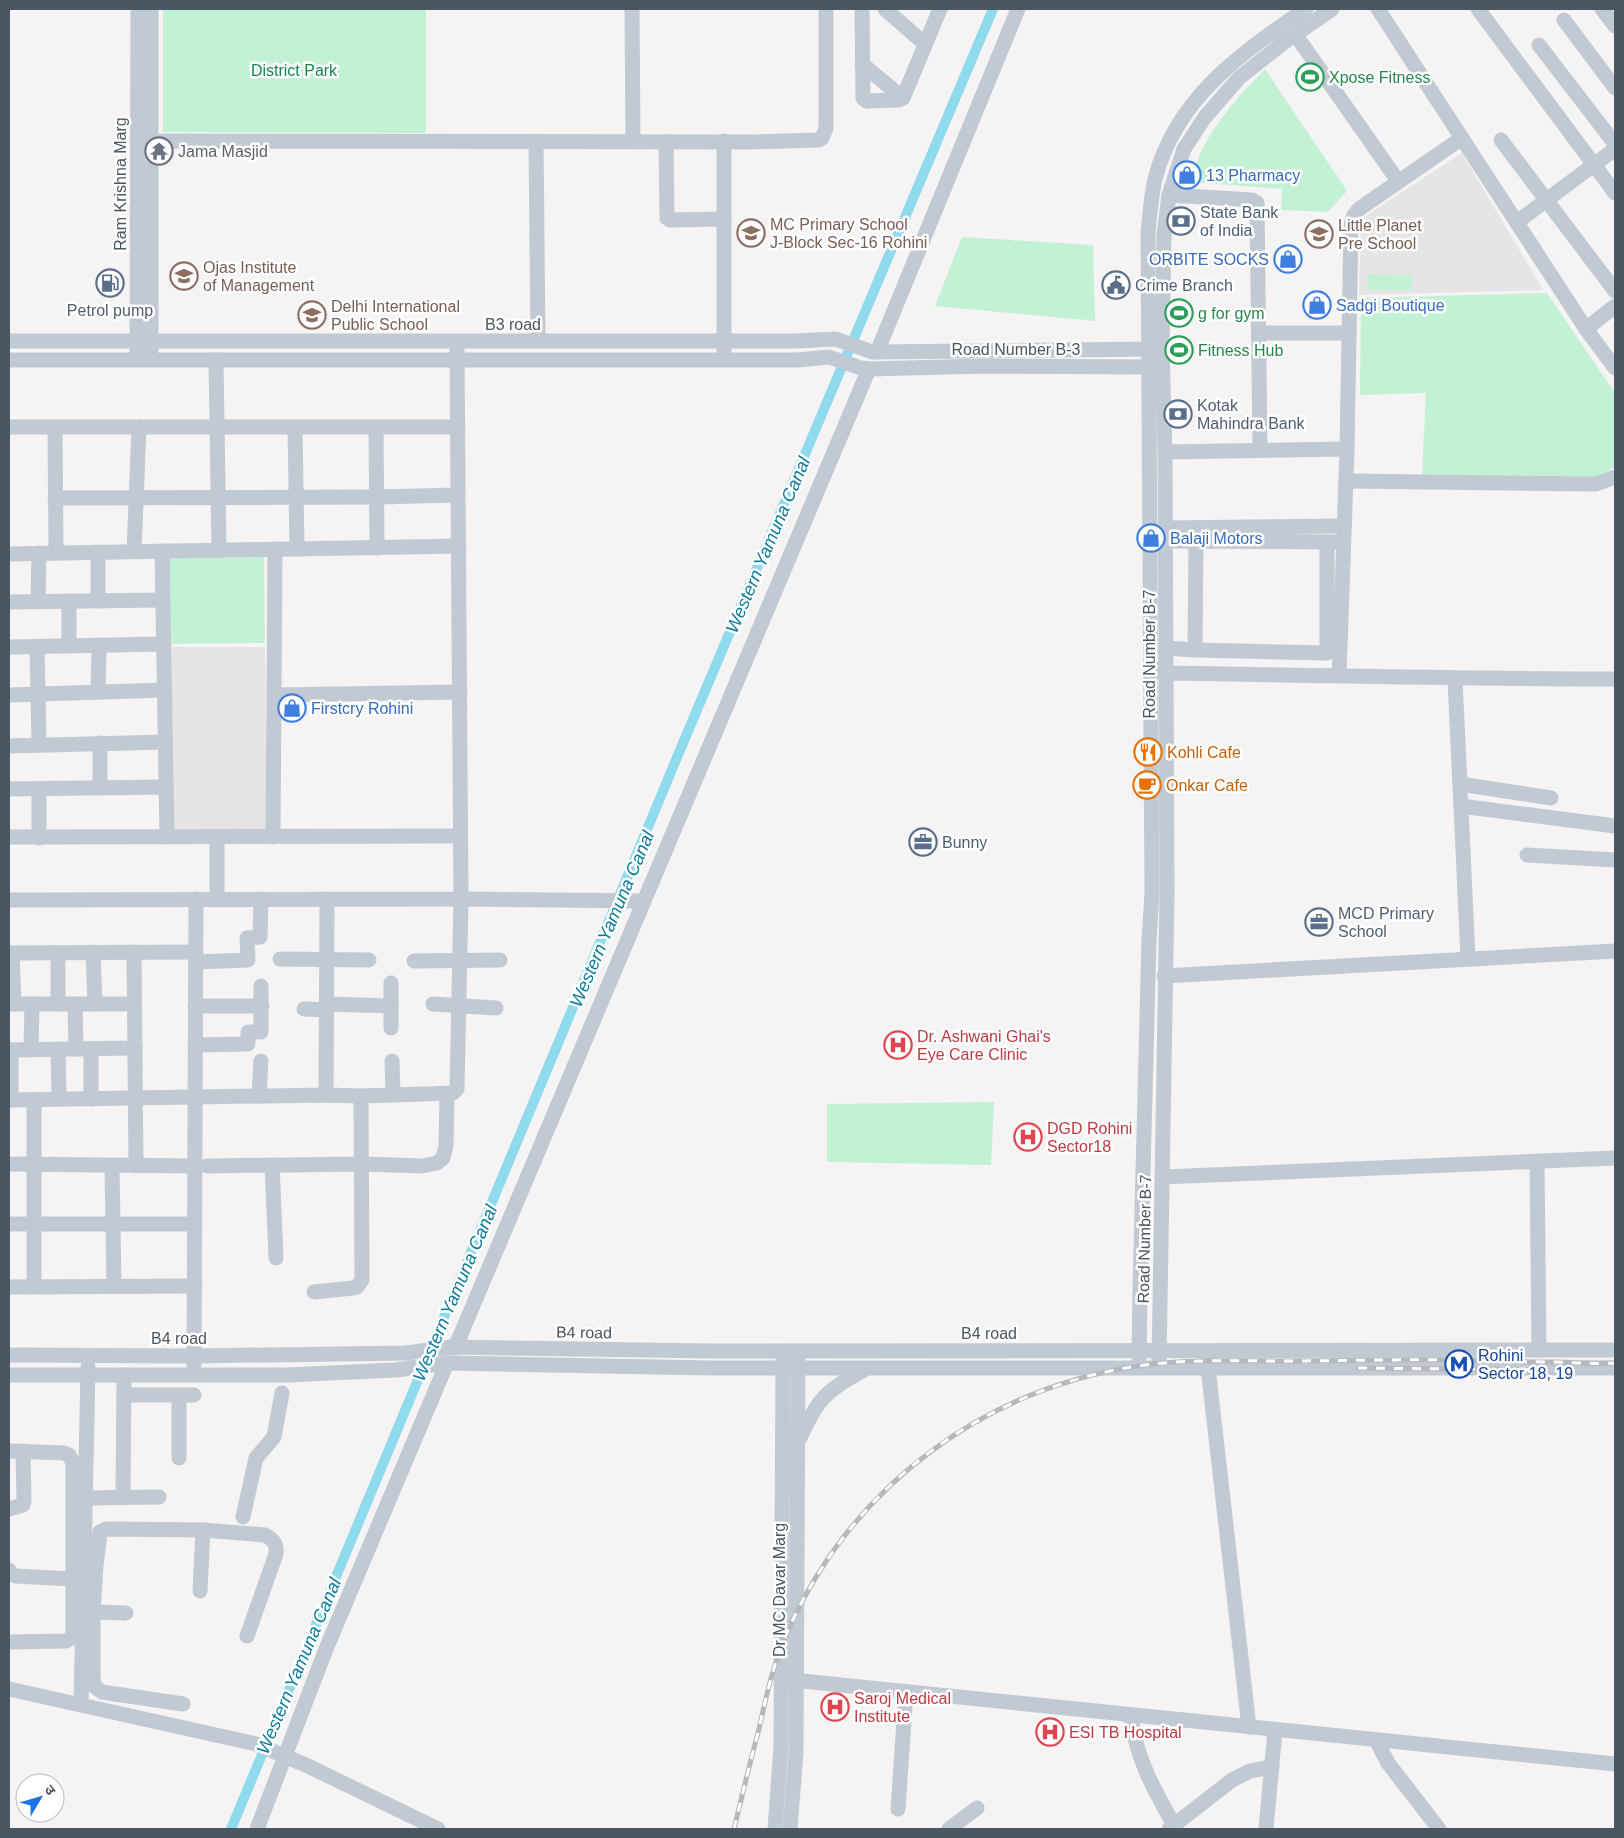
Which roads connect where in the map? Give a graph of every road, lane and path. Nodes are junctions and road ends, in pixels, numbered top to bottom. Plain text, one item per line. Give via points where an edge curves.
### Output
1 (138, 9) edge
2 (151, 9) edge
3 (632, 9) edge
4 (826, 9) edge
5 (862, 9) edge
6 (884, 9) edge
7 (940, 9) edge
8 (1018, 9) edge
9 (1306, 9) edge
10 (1332, 9) edge
11 (1378, 9) edge
12 (1478, 9) edge
13 (1602, 9) edge
14 (1564, 20) dead end
15 (1615, 26) edge
16 (1295, 34) junction
17 (925, 44) junction
18 (1539, 45) dead end
19 (862, 64) junction
20 (1615, 88) edge
21 (903, 98) junction
22 (1462, 138) junction
23 (1501, 140) dead end
24 (144, 141) junction
25 (536, 141) junction
26 (633, 141) junction
27 (666, 142) junction
28 (724, 142) junction
29 (1615, 144) edge
30 (1615, 149) edge
31 (1594, 166) junction
32 (1398, 181) junction
33 (1615, 193) edge
34 (1169, 195) junction
35 (1548, 200) junction
36 (724, 219) junction
37 (1517, 222) junction
38 (1615, 291) edge
39 (1615, 306) edge
40 (1586, 329) junction
41 (1259, 333) junction
42 (1349, 333) junction
43 (9, 341) edge
44 (144, 341) junction
45 (457, 341) junction
46 (538, 341) junction
47 (724, 341) junction
48 (1155, 349) junction
49 (874, 352) junction
50 (9, 360) edge
51 (144, 360) junction
52 (216, 360) junction
53 (457, 360) junction
54 (724, 360) junction
55 (1155, 367) junction
56 (1615, 368) edge
57 (865, 369) junction
58 (9, 427) edge
59 (55, 427) junction
60 (139, 427) junction
61 (217, 427) junction
62 (295, 427) junction
63 (376, 427) junction
64 (458, 427) junction
65 (1347, 449) junction
66 (1260, 450) junction
67 (1165, 452) junction
68 (1615, 477) edge
69 (1346, 481) junction
70 (458, 495) junction
71 (218, 497) junction
72 (296, 497) junction
73 (377, 497) junction
74 (55, 498) junction
75 (136, 499) junction
76 (1344, 526) junction
77 (1166, 534) junction
78 (1196, 542) junction
79 (1327, 542) junction
80 (1344, 542) junction
81 (459, 546) junction
82 (377, 548) junction
83 (275, 549) junction
84 (297, 549) junction
85 (219, 550) junction
86 (162, 551) junction
87 (98, 552) junction
88 (134, 552) junction
89 (39, 553) junction
90 (56, 553) junction
91 (9, 554) edge
92 (163, 600) junction
93 (69, 601) junction
94 (98, 601) junction
95 (9, 602) edge
96 (38, 602) junction
97 (164, 644) junction
98 (98, 645) junction
99 (37, 646) junction
100 (68, 646) junction
101 (9, 647) edge
102 (1166, 648) junction
103 (1195, 650) junction
104 (1262, 650) junction
105 (1151, 666) junction
106 (1166, 673) junction
107 (1261, 674) junction
108 (1339, 675) junction
109 (1455, 679) junction
110 (1615, 679) edge
111 (164, 690) junction
112 (98, 692) junction
113 (460, 692) junction
114 (38, 694) junction
115 (274, 694) junction
116 (9, 695) edge
117 (166, 742) junction
118 (100, 743) junction
119 (39, 745) junction
120 (9, 746) edge
121 (1460, 784) junction
122 (166, 787) junction
123 (39, 788) junction
124 (100, 788) junction
125 (9, 789) edge
126 (1552, 798) dead end
127 (1461, 806) junction
128 (1615, 826) edge
129 (460, 836) junction
130 (9, 837) edge
131 (167, 837) junction
132 (217, 837) junction
133 (273, 837) junction
134 (39, 838) junction
135 (1527, 854) dead end
136 (1615, 860) edge
137 (1159, 894) junction
138 (217, 899) junction
139 (327, 899) junction
140 (461, 899) junction
141 (9, 900) edge
142 (196, 900) junction
143 (261, 900) junction
144 (639, 901) junction
145 (1615, 951) edge
146 (93, 952) junction
147 (134, 952) junction
148 (11, 953) edge
149 (58, 953) junction
150 (196, 957) junction
151 (1468, 958) junction
152 (280, 959) dead end
153 (327, 960) junction
154 (369, 960) dead end
155 (500, 960) dead end
156 (414, 961) dead end
157 (460, 961) junction
158 (1164, 976) junction
159 (391, 983) dead end
160 (262, 986) dead end
161 (11, 1004) edge
162 (32, 1004) junction
163 (58, 1004) junction
164 (75, 1004) junction
165 (95, 1004) junction
166 (134, 1004) junction
167 (433, 1004) dead end
168 (459, 1005) junction
169 (196, 1006) junction
170 (262, 1006) junction
171 (391, 1006) junction
172 (326, 1007) junction
173 (496, 1008) dead end
174 (304, 1009) dead end
175 (391, 1028) dead end
176 (195, 1045) junction
177 (135, 1048) junction
178 (58, 1049) junction
179 (83, 1049) junction
180 (10, 1050) edge
181 (31, 1050) junction
182 (261, 1061) dead end
183 (392, 1061) dead end
184 (393, 1094) junction
185 (447, 1094) junction
186 (326, 1095) junction
187 (260, 1096) junction
188 (361, 1096) junction
189 (195, 1097) junction
190 (135, 1098) junction
191 (59, 1099) junction
192 (90, 1099) junction
193 (10, 1100) edge
194 (34, 1100) junction
195 (1615, 1158) edge
196 (1537, 1161) junction
197 (9, 1164) edge
198 (34, 1164) junction
199 (362, 1164) junction
200 (272, 1165) junction
201 (112, 1166) junction
202 (136, 1166) junction
203 (201, 1166) junction
204 (1162, 1177) junction
205 (9, 1224) edge
206 (34, 1224) junction
207 (194, 1224) junction
208 (113, 1225) junction
209 (276, 1258) dead end
210 (114, 1286) junction
211 (195, 1286) junction
212 (9, 1287) edge
213 (34, 1287) junction
214 (314, 1292) dead end
215 (453, 1348) junction
216 (1140, 1350) junction
217 (1160, 1350) junction
218 (1207, 1350) junction
219 (1539, 1350) junction
220 (1615, 1350) edge
221 (791, 1351) junction
222 (992, 1351) junction
223 (9, 1355) edge
224 (89, 1356) junction
225 (194, 1356) junction
226 (443, 1364) junction
227 (790, 1368) junction
228 (867, 1368) junction
229 (992, 1368) junction
230 (1139, 1368) junction
231 (1158, 1368) junction
232 (1208, 1368) junction
233 (1615, 1368) edge
234 (9, 1375) edge
235 (88, 1375) junction
236 (124, 1375) junction
237 (194, 1375) junction
238 (282, 1393) dead end
239 (124, 1395) junction
240 (798, 1443) junction
241 (87, 1445) junction
242 (13, 1449) edge
243 (179, 1458) dead end
244 (86, 1498) junction
245 (123, 1498) junction
246 (159, 1498) dead end
247 (9, 1509) edge
248 (243, 1517) dead end
249 (203, 1530) junction
250 (9, 1570) edge
251 (82, 1574) junction
252 (200, 1591) dead end
253 (93, 1612) junction
254 (126, 1613) dead end
255 (247, 1636) dead end
256 (9, 1642) edge
257 (789, 1680) junction
258 (9, 1688) edge
259 (906, 1692) junction
260 (183, 1704) dead end
261 (81, 1705) junction
262 (1131, 1715) junction
263 (1249, 1727) junction
264 (1275, 1730) junction
265 (1376, 1740) junction
266 (285, 1756) junction
267 (1615, 1764) edge
268 (1272, 1767) junction
269 (977, 1808) dead end
270 (898, 1809) dead end
271 (1172, 1827) edge
272 (257, 1829) edge
273 (438, 1829) edge
274 (775, 1829) edge
275 (790, 1829) edge
276 (949, 1829) edge
277 (1266, 1829) edge
278 (1440, 1829) edge

1 - 24 street, Ram Krishna Marg
2 - 24 street, Ram Krishna Marg
3 - 26 street
4 - 28 street via 826,128 822,138
5 - 19 street
6 - 17 street
7 - 17 street
8 - 49 street
9 - 48 street, Road Number B-7 via 1228,65 1192,104 1170,139 1155,179 1148,232
10 - 16 street, Road Number B-7
11 - 22 street
12 - 31 street
13 - 15 street
14 - 20 street
16 - 32 street
16 - 34 street, Road Number B-7 via 1239,78 1205,117 1184,149
17 - 21 street
18 - 29 street
19 - 21 street
19 - 21 street via 863,100
22 - 32 street
22 - 37 street
23 - 35 street
24 - 25 street
24 - 44 street, Ram Krishna Marg
25 - 26 street
25 - 46 street
26 - 27 street
27 - 28 street
27 - 36 street via 667,218
28 - 36 street
30 - 31 street
31 - 33 street
31 - 35 street
32 - 42 street via 1354,215 1351,225
34 - 41 street via 1257,202
34 - 48 street, Road Number B-7
35 - 37 street
35 - 38 street
36 - 47 street
37 - 40 street
39 - 40 street
40 - 56 street
41 - 42 street
41 - 66 street
42 - 65 street
43 - 44 street, B3 road
44 - 45 street, B3 road
44 - 51 street, Ram Krishna Marg
45 - 46 street, B3 road
45 - 53 street
46 - 47 street, B3 road
47 - 49 street, B3 road via 836,338
47 - 54 street
48 - 49 street
48 - 55 street, Road Number B-7
50 - 51 street
51 - 52 street
52 - 53 street
52 - 61 street
53 - 54 street
53 - 64 street
54 - 57 street via 829,357
55 - 57 street, Road Number B-3
55 - 67 street, Road Number B-7
55 - 105 street, Road Number B-7
57 - 144 street
58 - 59 street
59 - 60 street
59 - 74 street
60 - 61 street
60 - 75 street
61 - 62 street
61 - 71 street
62 - 63 street
62 - 72 street
63 - 64 street
63 - 73 street
64 - 70 street
65 - 66 street
65 - 69 street
66 - 67 street
67 - 77 street, Road Number B-7
68 - 69 street via 1596,484
69 - 76 street
70 - 73 street
70 - 81 street
71 - 72 street
71 - 75 street
71 - 85 street
72 - 73 street
72 - 84 street
73 - 82 street
74 - 75 street
74 - 90 street
75 - 88 street
76 - 77 street
76 - 80 street
77 - 78 street
77 - 102 street, Road Number B-7
78 - 79 street
78 - 103 street
79 - 80 street
79 - 104 street via 1327,653
80 - 108 street
81 - 82 street
81 - 113 street
82 - 84 street
83 - 84 street
83 - 85 street
83 - 115 street
85 - 86 street
86 - 88 street
86 - 92 street
87 - 88 street
87 - 90 street
87 - 94 street
89 - 90 street
89 - 91 street
89 - 96 street
92 - 94 street
92 - 97 street
93 - 94 street
93 - 96 street
93 - 100 street
95 - 96 street
97 - 98 street
97 - 111 street
98 - 100 street
98 - 112 street
99 - 100 street
99 - 101 street
99 - 114 street
102 - 103 street
102 - 106 street, Road Number B-7
103 - 104 street
104 - 107 street
105 - 106 street
105 - 137 street, Road Number B-7
106 - 107 street
106 - 137 street, Road Number B-7
107 - 108 street
108 - 109 street
109 - 110 street
109 - 121 street
111 - 112 street
111 - 117 street
112 - 114 street
113 - 115 street
113 - 129 street
114 - 116 street
114 - 119 street
115 - 133 street
117 - 118 street
117 - 122 street
118 - 119 street
118 - 124 street
119 - 120 street
121 - 126 street
121 - 127 street
122 - 124 street
122 - 131 street
123 - 124 street
123 - 125 street
123 - 134 street
127 - 128 street
127 - 151 street
129 - 133 street
129 - 140 street
130 - 134 street
131 - 132 street
131 - 134 street
132 - 133 street
132 - 138 street
135 - 136 street
137 - 158 street, Road Number B-7
137 - 216 street, Road Number B-7 via 1140,1289
138 - 142 street
138 - 143 street
139 - 140 street
139 - 143 street
139 - 153 street
140 - 144 street
140 - 157 street
141 - 142 street
142 - 150 street
143 - 150 street via 260,937 247,938 248,960
144 - 215 street
145 - 151 street
146 - 147 street
146 - 149 street
146 - 165 street
147 - 150 street
147 - 166 street
148 - 149 street
148 - 161 street
149 - 163 street
150 - 169 street
151 - 158 street
152 - 153 street
153 - 154 street
153 - 172 street
155 - 157 street
156 - 157 street
157 - 168 street
158 - 204 street, Road Number B-7
159 - 171 street
160 - 170 street
161 - 162 street
162 - 163 street
162 - 181 street
163 - 164 street
164 - 165 street
164 - 179 street
165 - 166 street
166 - 177 street
167 - 168 street
168 - 173 street
168 - 185 street via 457,1089 453,1094
169 - 170 street
169 - 176 street
170 - 176 street via 261,1032 248,1032 248,1044
171 - 172 street
171 - 175 street
172 - 174 street
172 - 186 street
176 - 189 street
177 - 179 street
177 - 190 street
178 - 179 street
178 - 181 street
178 - 191 street
179 - 192 street
180 - 181 street
180 - 193 street
182 - 187 street
183 - 184 street
184 - 185 street
184 - 188 street
185 - 199 street via 446,1146 443,1158 437,1163 422,1166
186 - 187 street
186 - 188 street
187 - 189 street
188 - 199 street
189 - 190 street
189 - 203 street
190 - 192 street
190 - 202 street
191 - 192 street
191 - 194 street
193 - 194 street
194 - 198 street
195 - 196 street
196 - 204 street
196 - 219 street
197 - 198 street
198 - 201 street
198 - 206 street
199 - 200 street
199 - 214 street via 362,1280 353,1288
200 - 203 street
200 - 209 street
201 - 202 street
201 - 208 street
202 - 203 street
203 - 207 street
204 - 217 street, Road Number B-7
205 - 206 street
206 - 208 street
206 - 213 street
207 - 208 street
207 - 211 street
208 - 210 street
210 - 211 street
210 - 213 street
211 - 225 street
212 - 213 street
215 - 221 street, B4 road
215 - 225 street, B4 road via 406,1353
216 - 217 street, B4 road
216 - 222 street, B4 road
216 - 230 street, Road Number B-7
217 - 218 street, B4 road
217 - 231 street, Road Number B-7
218 - 219 street, B4 road
218 - 232 street
219 - 220 street, B4 road
221 - 222 street, B4 road
221 - 227 street, Dr MC Davar Marg
222 - 229 street
223 - 224 street, B4 road
224 - 225 street, B4 road
224 - 235 street
225 - 237 street
226 - 227 street, B4 road
226 - 237 street, B4 road via 396,1370 287,1375
226 - 266 street
227 - 228 street, B4 road
227 - 240 street, Dr MC Davar Marg
227 - 257 street
228 - 229 street, B4 road
228 - 240 street via 824,1396 812,1411
229 - 230 street, B4 road
230 - 231 street, B4 road
231 - 232 street, B4 road
232 - 233 street, B4 road
232 - 263 street
234 - 235 street, B4 road
235 - 236 street, B4 road
235 - 241 street
236 - 237 street, B4 road
236 - 239 street
238 - 248 street via 274,1438 256,1458
239 - 243 street via 186,1395
239 - 245 street
240 - 257 street, Dr MC Davar Marg
241 - 242 street
241 - 244 street
242 - 247 street via 24,1502
242 - 251 street via 64,1453 72,1459
244 - 245 street
244 - 251 street
245 - 246 street
249 - 251 street via 103,1530
249 - 252 street
249 - 255 street via 265,1535 272,1538 276,1546
250 - 251 street via 16,1576
251 - 253 street
251 - 256 street via 71,1638 66,1641
251 - 261 street
253 - 254 street
253 - 260 street via 95,1687 102,1692
257 - 259 street
257 - 274 street
257 - 275 street, Dr MC Davar Marg via 796,1752
258 - 261 street
259 - 262 street
259 - 270 street
261 - 266 street via 256,1744
262 - 263 street
262 - 271 street via 1139,1755
263 - 264 street
264 - 265 street
264 - 268 street
265 - 267 street
265 - 278 street via 1388,1763
266 - 272 street
266 - 273 street
268 - 271 street via 1250,1771 1232,1780
268 - 277 street
269 - 276 street

